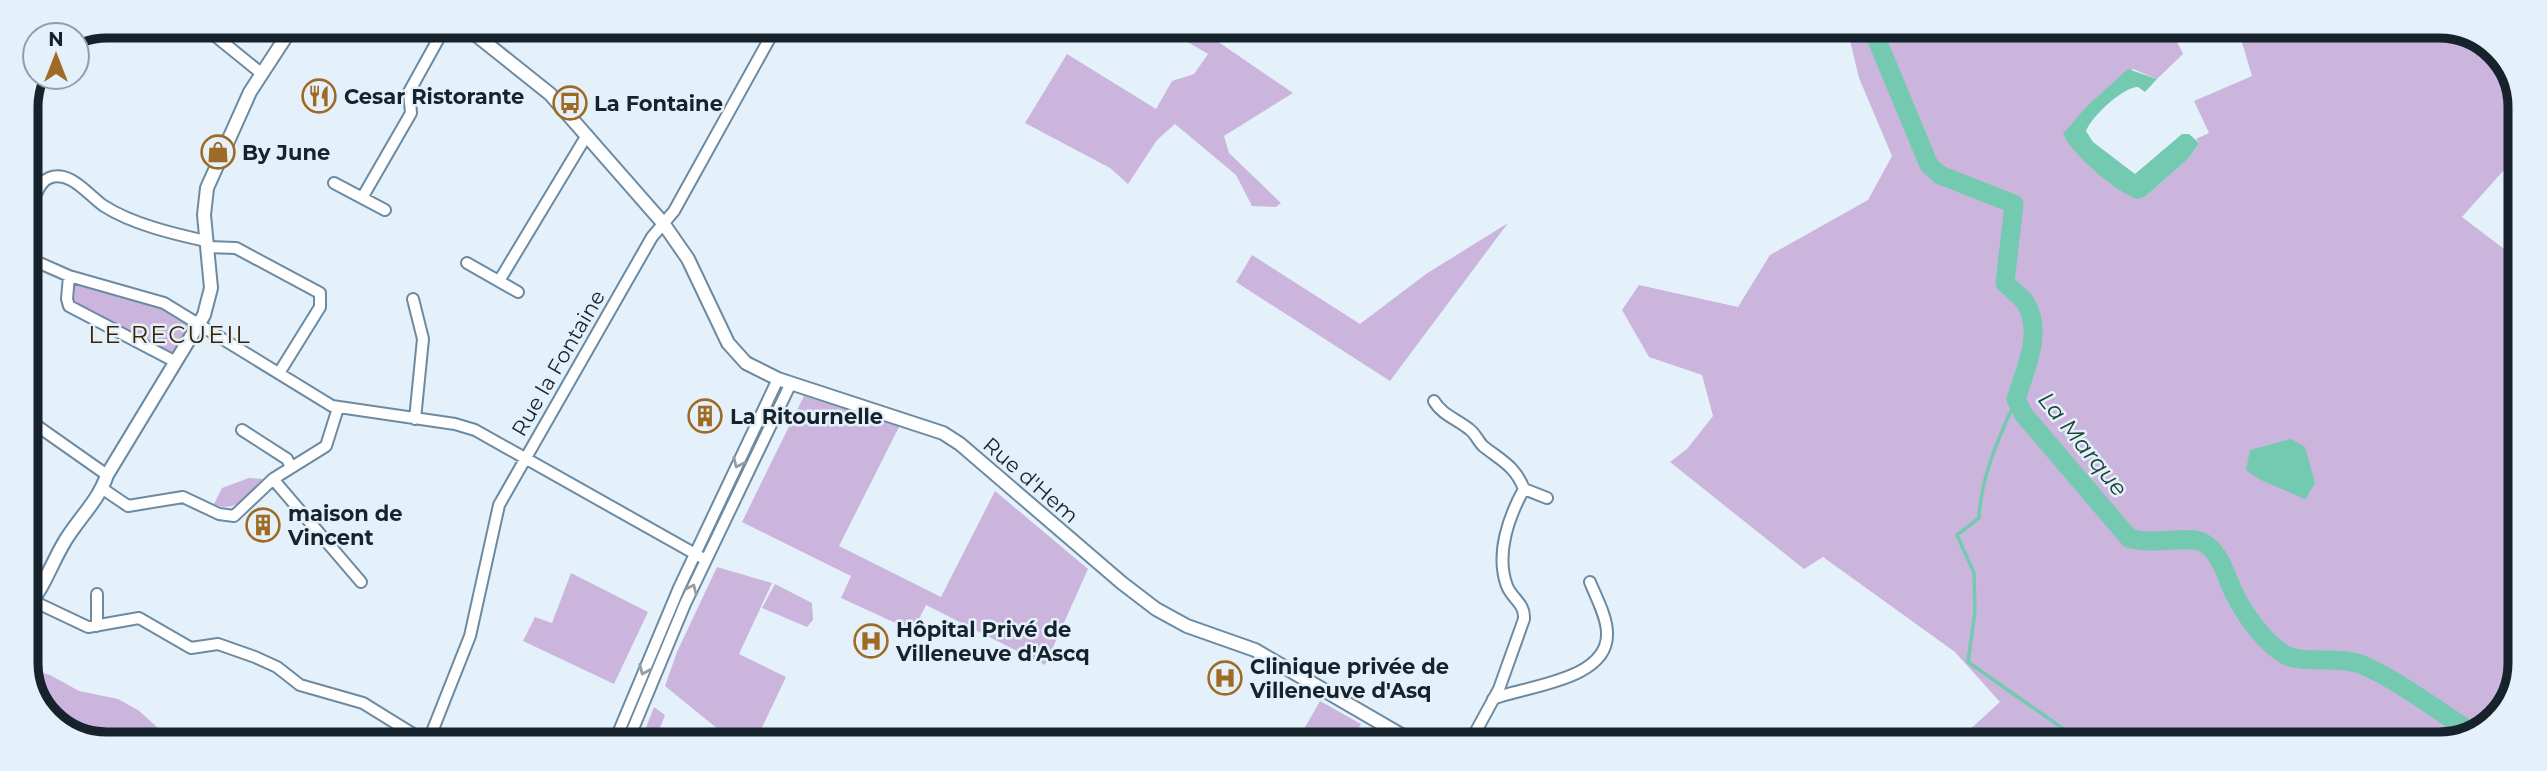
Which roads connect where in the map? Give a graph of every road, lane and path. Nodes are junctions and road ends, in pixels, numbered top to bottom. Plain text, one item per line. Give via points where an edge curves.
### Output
1 (219, 38) edge
2 (227, 38) edge
3 (285, 38) edge
4 (439, 38) edge
5 (481, 38) edge
6 (769, 38) edge
7 (263, 70) junction
8 (587, 135) junction
9 (334, 183) dead end
10 (38, 193) edge
11 (362, 198) junction
12 (385, 210) dead end
13 (663, 223) junction
14 (207, 244) junction
15 (38, 262) edge
16 (467, 263) dead end
17 (69, 276) junction
18 (499, 281) junction
19 (519, 292) dead end
20 (413, 299) dead end
21 (200, 323) junction
22 (176, 362) junction
23 (279, 373) junction
24 (778, 379) junction
25 (791, 383) junction
26 (1434, 401) dead end
27 (338, 408) junction
28 (415, 419) junction
29 (39, 427) edge
30 (242, 430) dead end
31 (525, 459) junction
32 (291, 467) junction
33 (107, 475) junction
34 (273, 479) junction
35 (103, 489) junction
36 (1524, 489) junction
37 (1548, 498) dead end
38 (694, 555) junction
39 (706, 560) junction
40 (361, 582) dead end
41 (1590, 582) dead end
42 (39, 589) edge
43 (97, 593) dead end
44 (39, 608) edge
45 (97, 626) junction
46 (1493, 699) junction
47 (411, 732) edge
48 (431, 732) edge
49 (619, 732) edge
50 (632, 732) edge
51 (1396, 732) edge
52 (1475, 732) edge

1 - 7 street
2 - 7 street
3 - 7 street
4 - 11 street via 410,92 411,113
5 - 8 street, Rue d'Hem via 538,82
6 - 13 street, Rue la Fontaine via 674,211
7 - 14 street via 207,188
8 - 13 street, Rue d'Hem
8 - 18 street
9 - 11 street
10 - 14 street via 41,185 58,177 74,182 117,213
11 - 12 street
13 - 24 street, Rue d'Hem via 688,260 732,349 752,367
13 - 31 street, Rue la Fontaine
14 - 21 street via 210,297
14 - 23 street via 236,248 320,293 320,307
15 - 17 street
16 - 18 street
17 - 21 street via 150,297
17 - 22 street via 69,306
18 - 19 street
20 - 28 street via 423,340
21 - 22 street
21 - 23 street
22 - 33 street
23 - 27 street
24 - 25 street, Rue d'Hem
24 -> 38 street
25 - 39 street
25 - 51 street, Rue d'Hem via 943,433 1156,608 1187,626 1255,650
26 - 36 street via 1509,463
27 - 28 street
27 - 32 street via 326,446
28 - 31 street via 465,426
29 - 33 street
30 - 32 street
31 - 38 street
31 - 48 street, Rue la Fontaine via 497,511 470,636
32 - 34 street
33 - 35 street
34 - 35 street via 230,516 183,497 128,506
34 - 40 street
35 - 42 street via 66,538
36 - 37 street
36 - 46 street via 1507,524 1504,572 1507,588 1523,608 1524,619
38 - 39 street
38 -> 49 street
50 -> 39 street
41 - 46 street via 1607,629 1598,654 1565,680
43 - 45 street
44 - 45 street
45 - 47 street via 139,618 191,648 218,644 277,667 300,685 363,703
46 - 52 street

